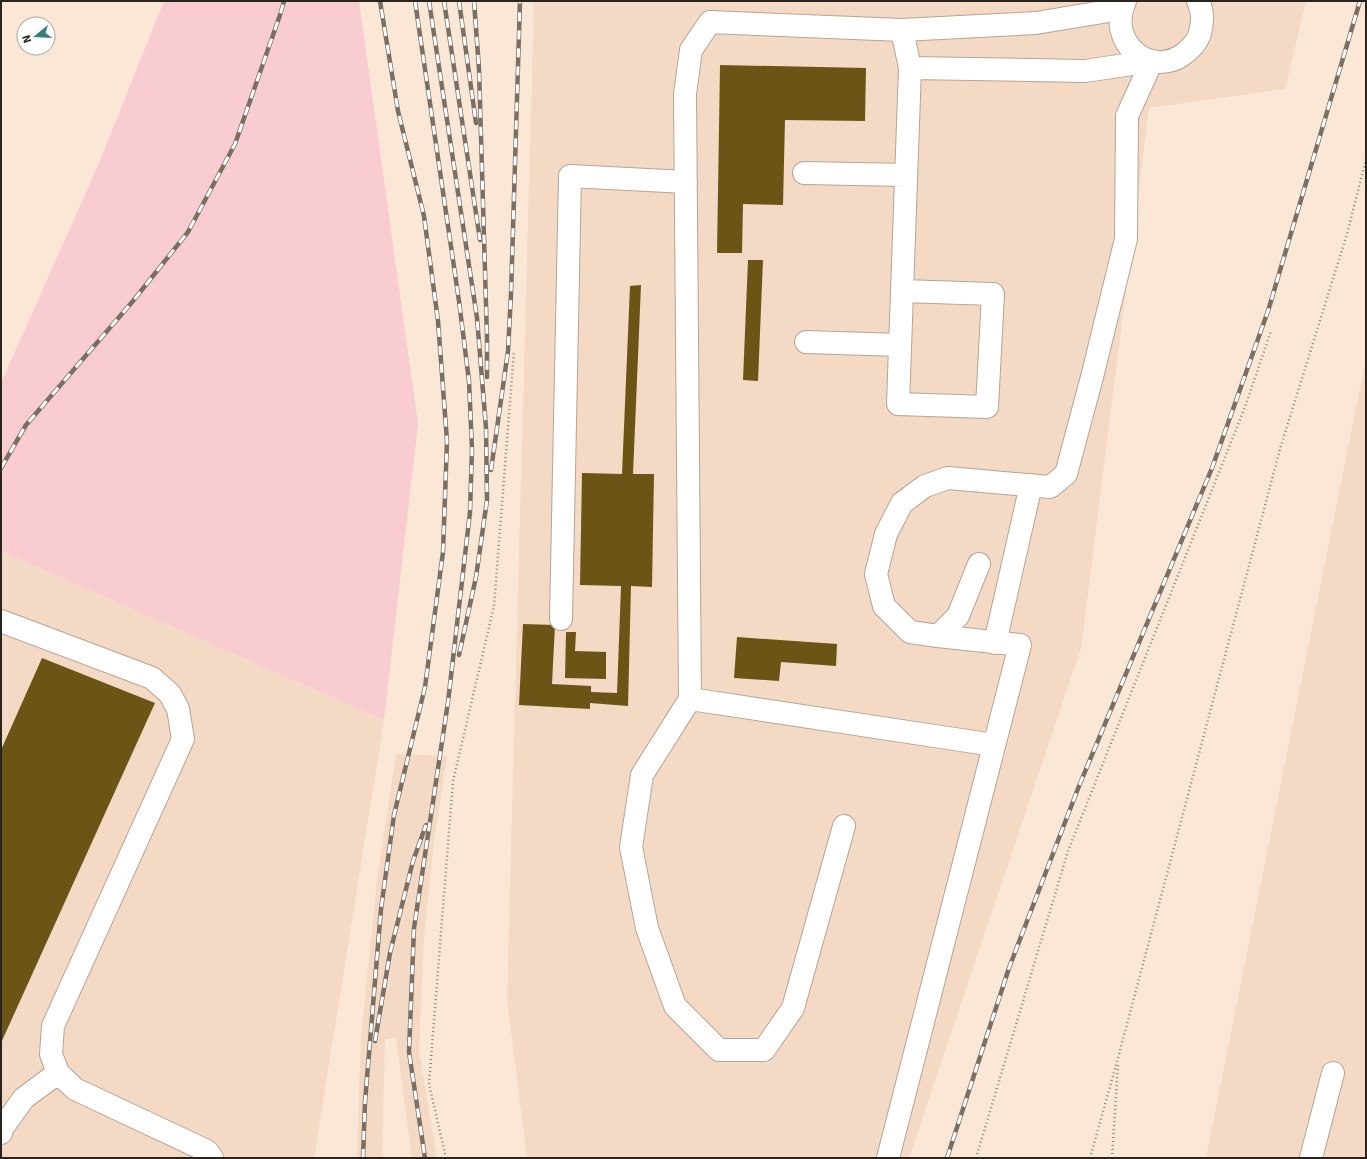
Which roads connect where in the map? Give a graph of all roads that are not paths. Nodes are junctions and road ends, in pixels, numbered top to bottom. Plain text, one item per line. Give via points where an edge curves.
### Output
1 (1198, 1) edge
2 (1123, 5) edge
3 (902, 30) junction
4 (1152, 61) junction
5 (910, 68) junction
6 (804, 173) dead end
7 (906, 175) junction
8 (686, 182) junction
9 (902, 291) junction
10 (806, 342) dead end
11 (900, 345) junction
12 (1031, 485) junction
13 (979, 564) dead end
14 (561, 619) dead end
15 (1, 621) edge
16 (938, 636) junction
17 (995, 643) junction
18 (690, 699) junction
19 (994, 744) junction
20 (844, 826) dead end
21 (58, 1073) junction
22 (1333, 1073) dead end
23 (1, 1133) edge
24 (212, 1158) edge
25 (888, 1158) edge
26 (1311, 1158) edge

1 - 4 lane via 1203,19 1200,34 1193,47 1179,58 1165,62
2 - 3 lane via 1036,23
2 - 4 lane via 1120,24 1124,39 1132,51
3 - 5 lane
3 - 8 lane via 710,22 691,50 685,94
4 - 5 lane via 1085,71
4 - 12 lane via 1127,116 1126,239 1066,474 1050,487
5 - 7 lane
6 - 7 lane
7 - 9 lane
8 - 14 lane via 570,176
8 - 18 lane
9 - 11 lane
9 - 11 lane via 993,294 988,407 898,404
10 - 11 lane
12 - 16 lane via 948,478 925,486 902,503 886,534 876,574 884,606 910,632
12 - 17 lane
13 - 16 lane via 958,616
15 - 21 lane via 152,678 170,694 178,709 183,739 53,1026 51,1054
16 - 17 lane
17 - 19 lane via 1020,646
18 - 19 lane
18 - 20 lane via 642,776 631,847 647,928 675,1006 719,1050 764,1050 793,1008
19 - 25 lane
21 - 23 lane via 24,1098
21 - 24 lane via 75,1090 207,1151
22 - 26 lane

